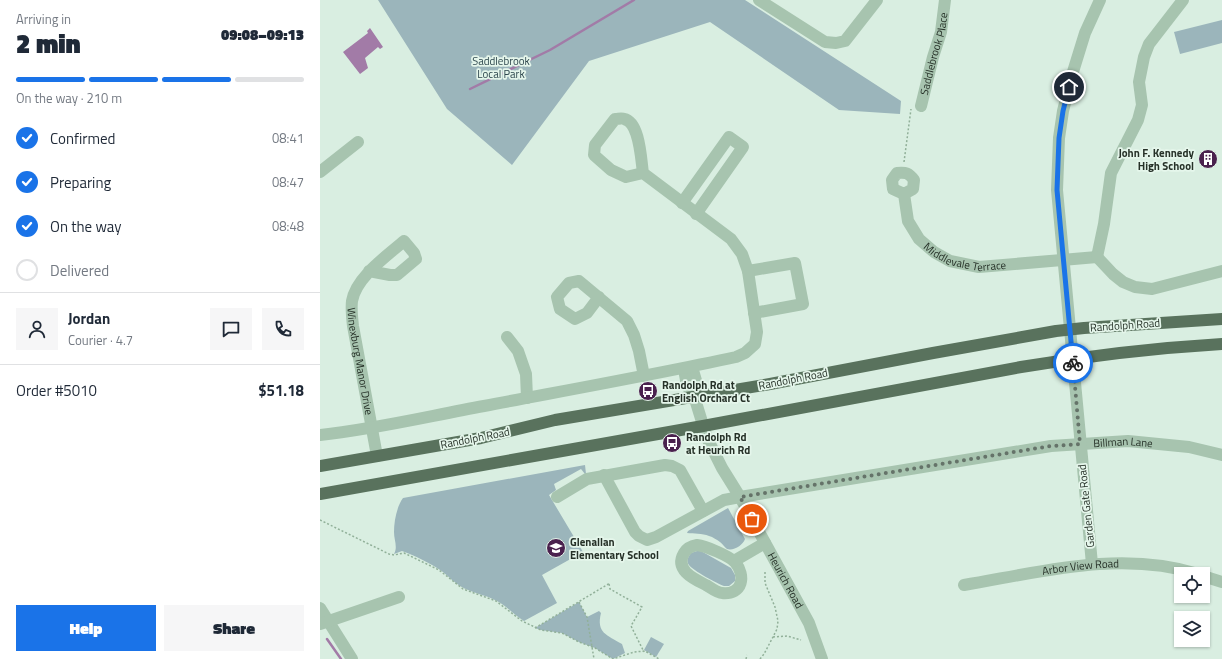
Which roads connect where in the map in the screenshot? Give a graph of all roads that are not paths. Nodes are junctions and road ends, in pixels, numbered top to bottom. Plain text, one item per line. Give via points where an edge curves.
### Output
1 (759, 0) edge
2 (877, 0) edge
3 (945, 0) edge
4 (1100, 0) edge
5 (1183, 0) edge
6 (921, 106) road end
7 (358, 142) dead end
8 (320, 172) edge
9 (905, 172) road end
10 (643, 173) junction
11 (682, 203) junction
12 (696, 214) junction
13 (1097, 257) junction
14 (1063, 259) junction
15 (369, 271) dead end
16 (748, 271) junction
17 (1222, 271) edge
18 (599, 297) dead end
19 (754, 313) junction
20 (1222, 319) edge
21 (1070, 330) junction
22 (507, 337) dead end
23 (1222, 344) edge
24 (1073, 358) junction
25 (688, 368) junction
26 (644, 376) junction
27 (694, 396) junction
28 (527, 398) junction
29 (703, 426) junction
30 (371, 428) junction
31 (320, 435) edge
32 (1080, 444) junction
33 (1222, 455) edge
34 (377, 456) junction
35 (320, 466) edge
36 (604, 475) junction
37 (320, 494) edge
38 (557, 497) dead end
39 (740, 497) junction
40 (702, 511) junction
41 (765, 542) junction
42 (734, 561) junction
43 (1092, 564) junction
44 (1174, 569) edge
45 (1210, 578) edge
46 (1222, 582) edge
47 (964, 586) dead end
48 (398, 598) dead end
49 (320, 608) edge
50 (324, 622) edge
51 (352, 659) edge
52 (822, 659) edge

1 - 2 street via 825,42 836,43 845,41
3 - 6 street, Saddlebrook Place via 941,32
4 - 14 street, Garden Gate Road via 1085,33 1072,75 1059,138 1057,190
5 - 13 street via 1149,44 1144,57 1139,82 1142,106 1138,120 1111,173
7 - 8 street
9 - 14 street, Middlevale Terrace via 914,180 913,189 904,194 908,221 919,239 950,261 979,267
10 - 10 street via 626,177 611,170 594,155 595,145 615,119 625,119 637,132
10 - 11 street
11 - 12 street
11 - 12 street via 729,137 744,147
12 - 16 street via 731,239 742,254
13 - 14 street, Middlevale Terrace
13 - 17 street via 1123,282 1135,287 1152,289
14 - 21 street, Garden Gate Road
15 - 30 street, Winexburg Manor Drive via 352,299 351,312
16 - 19 street
16 - 19 street via 795,263 803,304
18 - 26 street via 627,321 634,335
19 - 25 street via 757,332 755,344 736,358
20 - 21 main road, Randolph Road
21 - 24 street, Garden Gate Road
21 - 27 main road, Randolph Road via 933,352
22 - 28 street via 518,351 526,374
23 - 24 main road
24 - 29 main road
24 - 32 street, Garden Gate Road
25 - 26 street
25 - 27 street, Heurich Road via 697,384
26 - 28 street
27 - 29 street, Heurich Road
27 - 34 main road, Randolph Road via 555,420 481,438
28 - 30 street
29 - 37 main road
29 - 39 street, Heurich Road via 722,468
30 - 31 street
30 - 34 street, Winexburg Manor Drive
32 - 33 street, Billman Lane via 1128,440 1189,447
32 - 39 street, Billman Lane via 1051,446
32 - 43 street, Garden Gate Road
34 - 35 main road, Randolph Road
36 - 38 street via 587,479
36 - 40 street via 672,466 680,470
36 - 40 street, Billman Lane via 635,532 644,539 656,537
39 - 40 street, Billman Lane via 724,500
39 - 41 street, Heurich Road
41 - 42 street
41 - 52 street, Heurich Road via 809,623
42 - 42 street via 709,548 697,545 686,550 681,564 688,575 726,594 737,590 742,581
43 - 44 street, Arbor View Road via 1146,564
43 - 47 street, Arbor View Road
45 - 46 street
48 - 50 street
49 - 50 street
50 - 51 street

